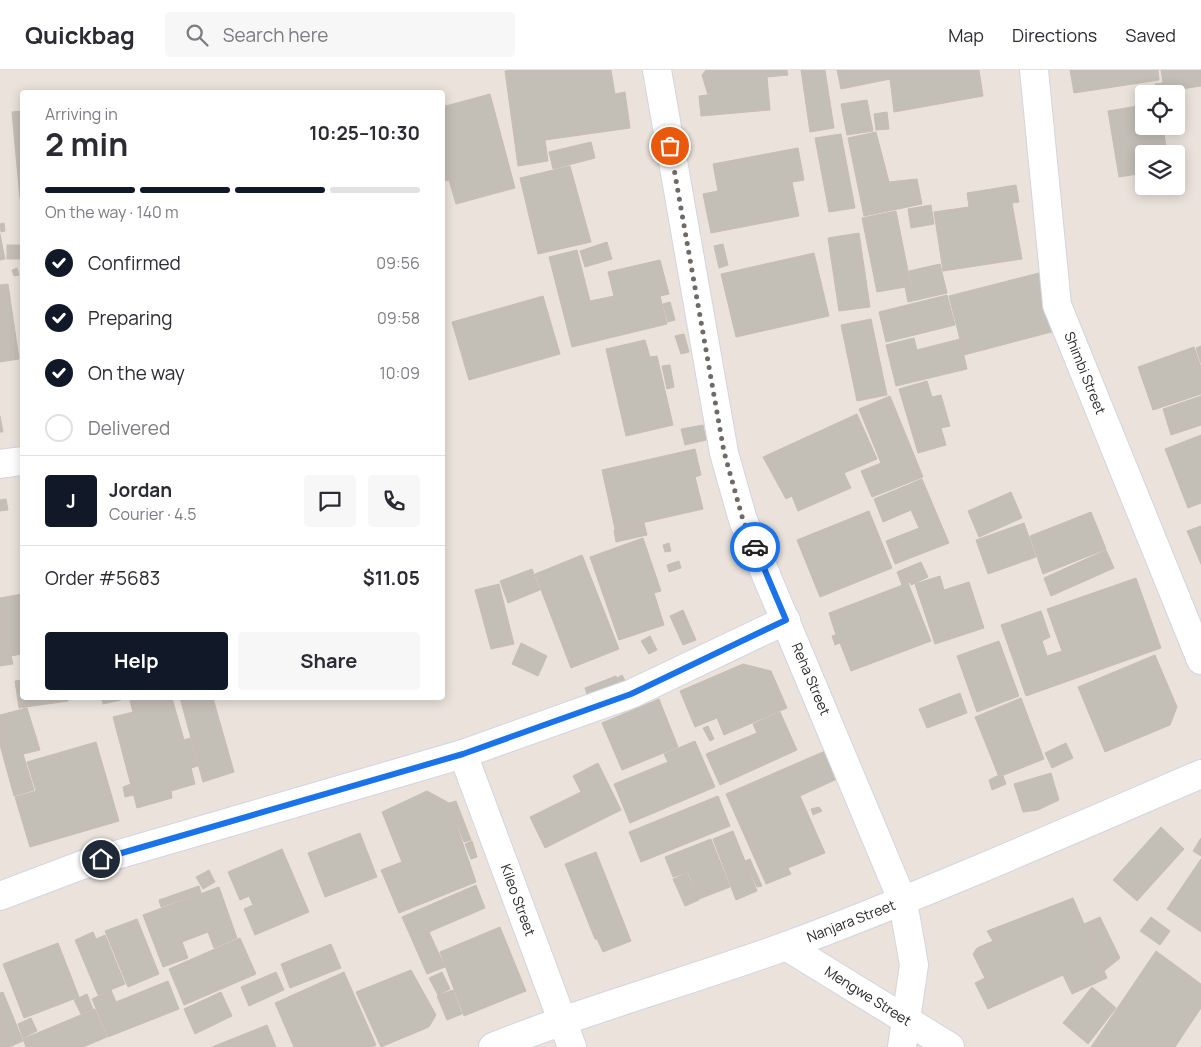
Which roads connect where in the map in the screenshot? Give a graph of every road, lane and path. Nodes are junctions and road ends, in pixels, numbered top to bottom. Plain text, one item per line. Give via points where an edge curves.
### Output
1 (656, 70) edge
2 (1034, 70) edge
3 (20, 461) edge
4 (0, 464) edge
5 (786, 620) junction
6 (1201, 660) edge
7 (463, 754) junction
8 (1201, 774) edge
9 (0, 896) edge
10 (903, 902) junction
11 (786, 946) junction
12 (562, 1020) junction
13 (906, 1020) junction
14 (493, 1047) edge
15 (572, 1047) edge
16 (902, 1047) edge
17 (950, 1047) edge

1 - 5 street, Reha Street via 724,452 743,520
2 - 6 street, Shimbi Street via 1057,305
3 - 4 street
5 - 7 street via 631,694
5 - 10 street, Reha Street
7 - 9 street via 82,865
7 - 12 street, Kileo Street
8 - 10 street, Nanjara Street
10 - 11 street, Nanjara Street
10 - 13 street, Reha Street via 914,965
11 - 12 street, Nanjara Street
11 - 13 street, Mengwe Street
12 - 14 street, Nanjara Street
12 - 15 street, Kileo Street
13 - 16 street, Reha Street
13 - 17 street, Mengwe Street

